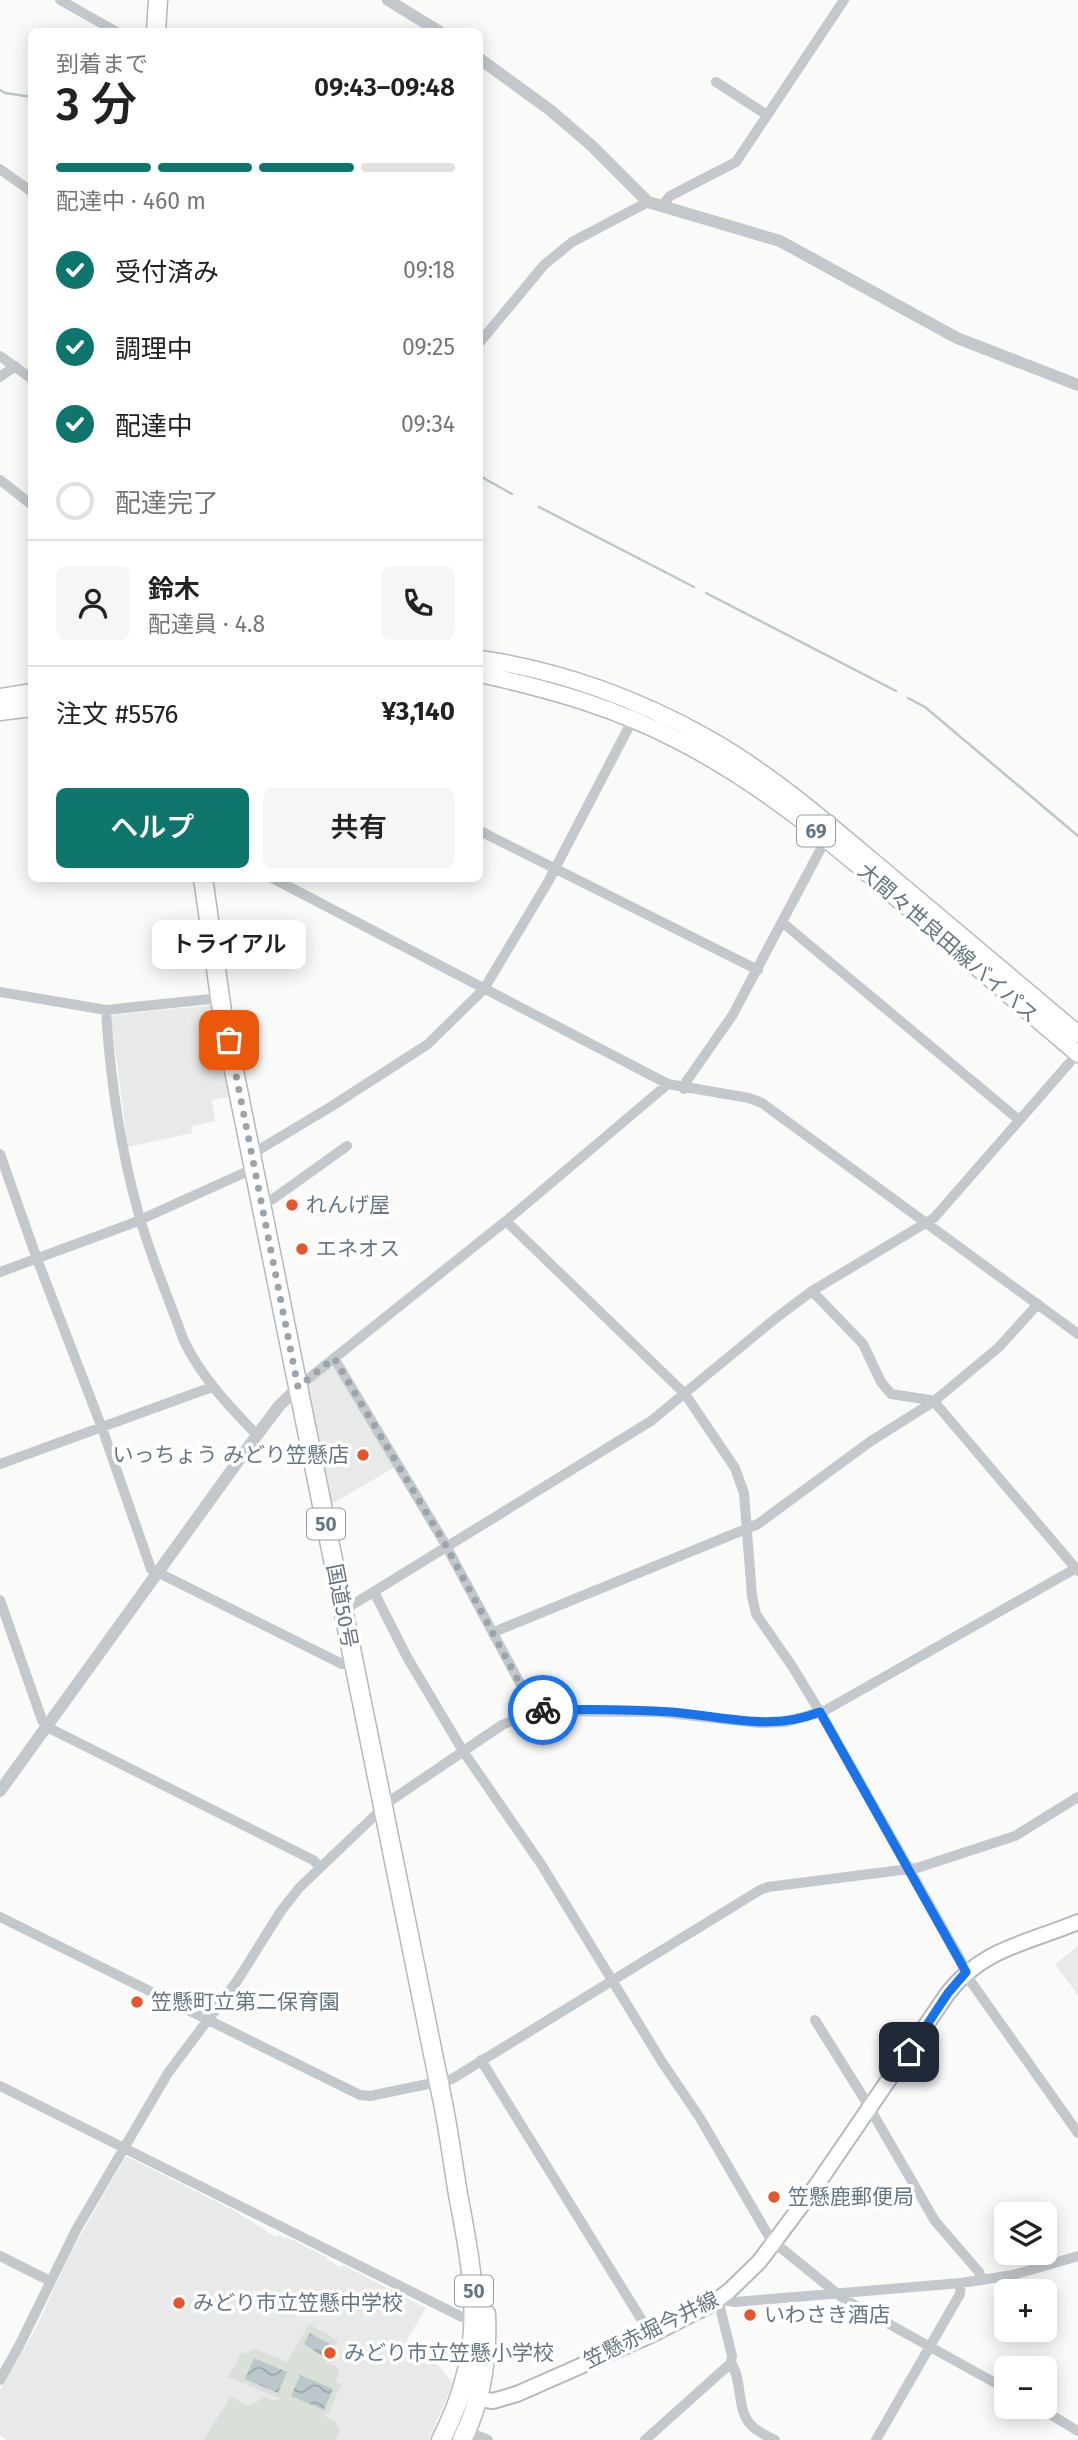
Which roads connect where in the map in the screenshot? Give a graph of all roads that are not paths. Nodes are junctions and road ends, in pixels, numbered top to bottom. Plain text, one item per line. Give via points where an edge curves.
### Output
1 (60, 0) edge
2 (158, 0) edge
3 (388, 0) edge
4 (844, 0) edge
5 (110, 28) edge
6 (156, 28) edge
7 (434, 28) edge
8 (483, 61) edge
9 (716, 82) dead end
10 (767, 115) junction
11 (0, 169) edge
12 (28, 189) edge
13 (648, 202) junction
14 (662, 207) junction
15 (483, 338) edge
16 (0, 356) edge
17 (15, 366) junction
18 (28, 376) edge
19 (0, 377) edge
20 (1078, 385) edge
21 (0, 480) edge
22 (28, 502) edge
23 (483, 660) edge
24 (483, 675) edge
25 (28, 693) edge
26 (0, 697) edge
27 (28, 708) edge
28 (0, 712) edge
29 (634, 719) junction
30 (483, 832) edge
31 (826, 839) junction
32 (556, 868) junction
33 (204, 882) edge
34 (280, 882) edge
35 (782, 923) junction
36 (758, 970) junction
37 (484, 989) junction
38 (0, 992) edge
39 (220, 998) junction
40 (106, 1010) junction
41 (1078, 1034) edge
42 (1078, 1054) edge
43 (668, 1084) junction
44 (684, 1089) junction
45 (1019, 1120) junction
46 (347, 1146) dead end
47 (0, 1154) edge
48 (253, 1161) junction
49 (261, 1203) junction
50 (140, 1220) junction
51 (506, 1221) junction
52 (927, 1223) junction
53 (37, 1259) junction
54 (0, 1272) edge
55 (811, 1291) junction
56 (1038, 1304) junction
57 (1078, 1334) edge
58 (334, 1358) junction
59 (212, 1387) junction
60 (298, 1387) junction
61 (685, 1394) junction
62 (933, 1402) junction
63 (102, 1428) junction
64 (257, 1435) junction
65 (0, 1464) edge
66 (747, 1530) junction
67 (446, 1547) junction
68 (1077, 1569) edge
69 (157, 1573) junction
70 (374, 1592) junction
71 (0, 1600) edge
72 (343, 1608) junction
73 (494, 1632) junction
74 (355, 1666) junction
75 (535, 1712) junction
76 (820, 1712) junction
77 (47, 1727) junction
78 (463, 1751) junction
79 (0, 1791) edge
80 (1078, 1797) edge
81 (382, 1807) junction
82 (320, 1867) junction
83 (910, 1869) junction
84 (0, 1917) edge
85 (1078, 1922) edge
86 (966, 1972) junction
87 (611, 1980) junction
88 (209, 2020) junction
89 (815, 2020) dead end
90 (481, 2060) junction
91 (439, 2083) junction
92 (0, 2087) edge
93 (870, 2110) junction
94 (1078, 2133) edge
95 (123, 2148) junction
96 (455, 2168) junction
97 (774, 2242) junction
98 (0, 2256) edge
99 (1078, 2256) edge
100 (982, 2280) junction
101 (50, 2281) junction
102 (961, 2283) junction
103 (837, 2295) junction
104 (718, 2299) junction
105 (475, 2321) junction
106 (651, 2335) junction
107 (929, 2347) junction
108 (730, 2363) junction
109 (467, 2375) junction
110 (0, 2379) edge
111 (994, 2382) edge
112 (478, 2399) junction
113 (1057, 2418) edge
114 (1078, 2431) edge
115 (464, 2435) edge
116 (444, 2440) edge
117 (488, 2440) edge
118 (645, 2440) edge
119 (775, 2440) edge
120 (876, 2440) edge

1 - 5 street
2 - 6 highway
3 - 7 street
4 - 10 street
8 - 13 street via 550,110
9 - 10 street
10 - 14 street via 736,162 670,196
11 - 12 street
13 - 14 street
13 - 15 street via 572,242 544,265
14 - 20 street via 779,241 957,338
16 - 17 street
17 - 18 street
17 - 19 street
21 - 22 street
23 - 41 main road, 大間々世良田線バイパス / 69 via 532,668 601,690 664,716 737,756 833,828
24 - 29 main road, 大間々世良田線バイパス / 69 via 562,693
25 - 26 main road
27 - 28 main road
29 - 31 main road, 大間々世良田線バイパス / 69 via 728,769
29 - 32 street
30 - 32 street
31 - 35 street
31 - 42 main road, 大間々世良田線バイパス / 69
32 - 36 street
32 - 37 street
33 - 39 highway, 国道50号 / 50
34 - 37 street
35 - 36 street
35 - 45 street
36 - 44 street
37 - 43 street
37 - 48 street via 428,1044
38 - 40 street
39 - 40 street
39 - 48 highway, 国道50号 / 50
40 - 50 street via 124,1148
42 - 45 street
43 - 44 street
43 - 51 street
44 - 52 street via 762,1103
45 - 52 street
46 - 49 street
47 - 53 street
48 - 49 highway, 国道50号 / 50
48 - 50 street
49 - 60 highway, 国道50号 / 50
50 - 53 street
50 - 59 street via 184,1341
51 - 58 street
51 - 61 street
52 - 55 street
52 - 56 street
53 - 54 street
53 - 63 street
55 - 61 street
55 - 62 street via 863,1344 891,1394
56 - 57 street
56 - 62 street via 998,1348
58 - 60 street
58 - 67 street
59 - 63 street
59 - 64 street
60 - 64 street
60 - 72 highway, 国道50号 / 50
61 - 66 street via 738,1475
61 - 67 street via 651,1421
62 - 66 street
62 - 68 street
63 - 65 street
63 - 69 street via 149,1566
64 - 69 street
66 - 73 street
66 - 76 street via 755,1614
67 - 70 street
67 - 73 street
68 - 76 street
69 - 74 street via 342,1664
69 - 77 street
70 - 72 street
70 - 78 street
71 - 77 street
72 - 74 highway, 国道50号 / 50
73 - 75 street
74 - 81 highway, 国道50号 / 50
75 - 76 street via 658,1712 759,1723 786,1722
75 - 78 street via 510,1721
76 - 83 street
77 - 79 street
77 - 82 street
78 - 81 street
78 - 87 street via 541,1864
80 - 83 street via 1015,1836
81 - 82 street
81 - 91 highway, 国道50号 / 50
82 - 88 street via 281,1911
83 - 86 street
83 - 87 street via 768,1887
84 - 88 street
85 - 86 main road, 笠懸赤堀今井線 via 1002,1950
86 - 93 main road, 笠懸赤堀今井線
86 - 94 street
87 - 90 street
87 - 97 street
88 - 91 street via 360,2095
88 - 95 street via 168,2073
89 - 93 street
90 - 91 street
90 - 106 street
91 - 96 highway, 国道50号 / 50
92 - 95 street
93 - 97 main road, 笠懸赤堀今井線
93 - 100 street via 935,2221
95 - 101 street
95 - 105 street
96 - 105 highway, 50 via 471,2262
96 - 112 highway, 50 via 485,2278 485,2351
97 - 103 street
97 - 104 main road, 笠懸赤堀今井線
98 - 101 street
99 - 100 street
100 - 102 street
101 - 110 street
102 - 103 street
102 - 107 street via 960,2294
103 - 104 street via 735,2302
103 - 107 street
104 - 106 main road, 笠懸赤堀今井線
104 - 108 street
105 - 109 highway, 50
106 - 112 main road, 笠懸赤堀今井線 via 517,2394 493,2401
107 - 111 street
107 - 120 street
108 - 118 street
108 - 119 street via 749,2423
109 - 112 main road
109 - 116 highway, 50
112 - 115 highway, 50
112 - 116 main road via 461,2409
113 - 114 street
115 - 117 street

